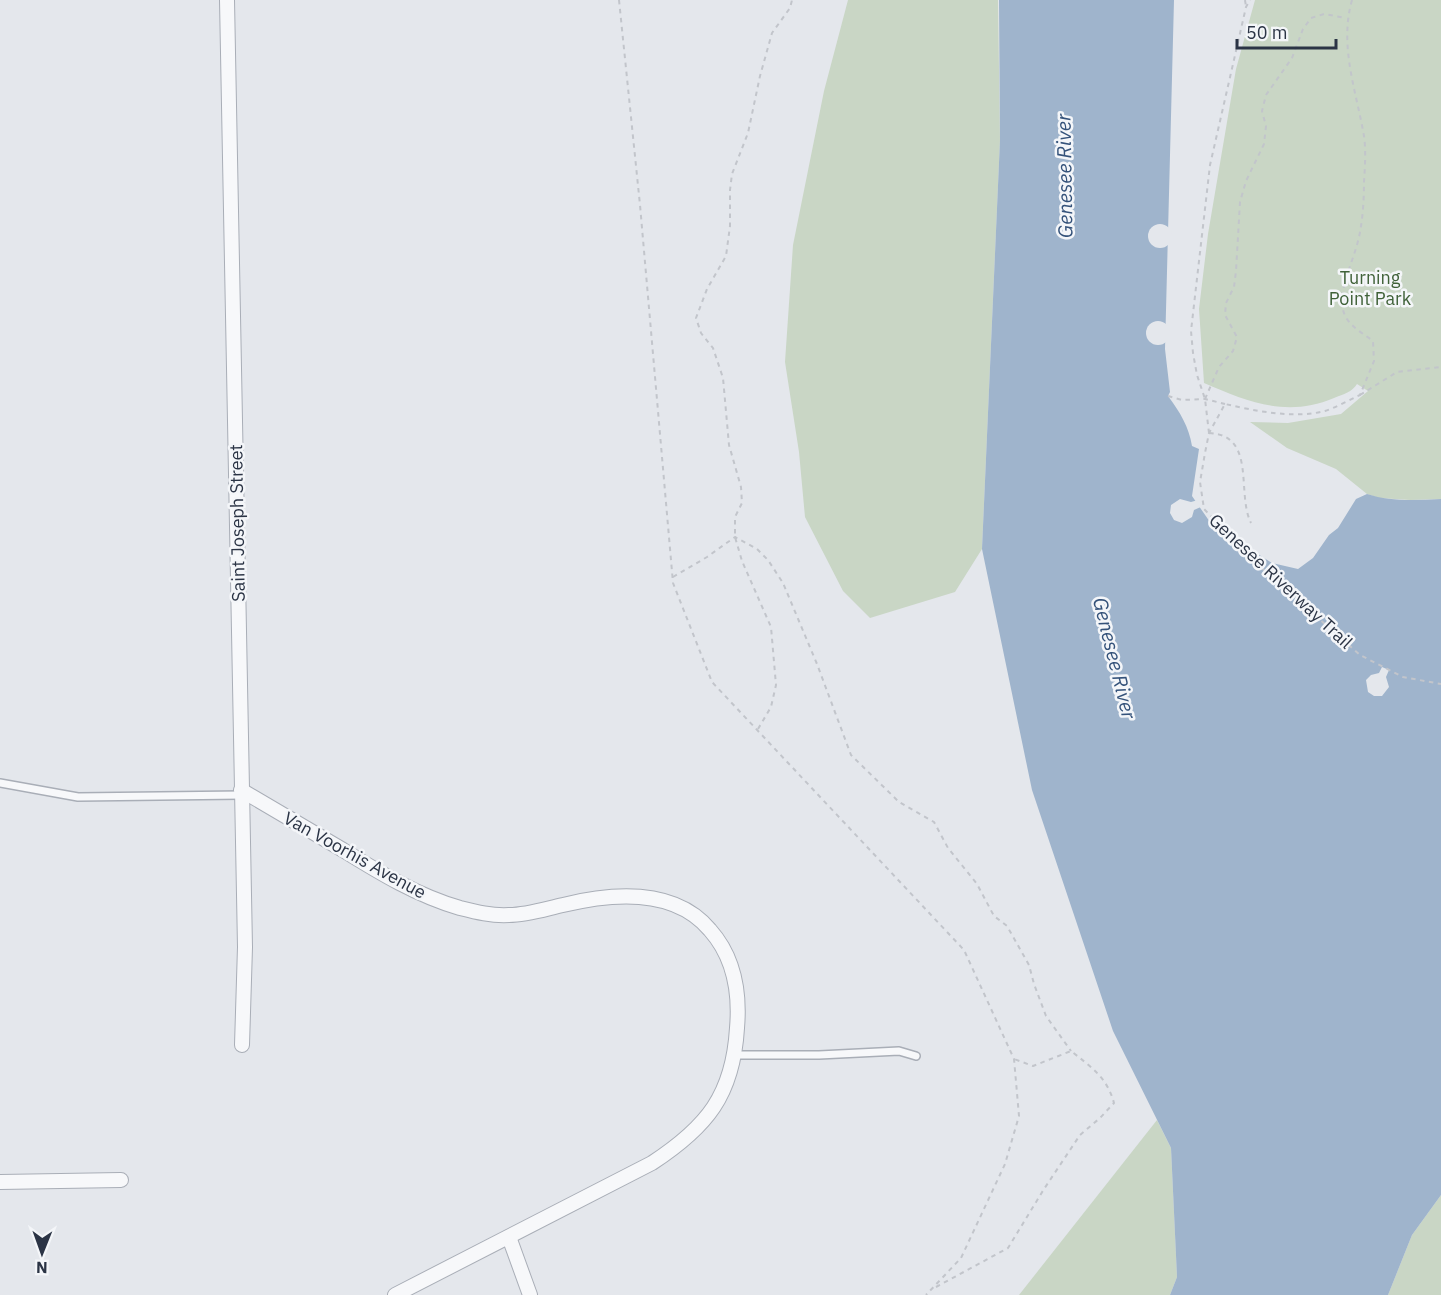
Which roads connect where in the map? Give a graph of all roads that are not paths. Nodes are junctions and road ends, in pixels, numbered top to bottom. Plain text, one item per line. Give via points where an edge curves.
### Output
1 (228, 0) edge
2 (0, 783) edge
3 (242, 792) junction
4 (242, 1045) dead end
5 (734, 1055) junction
6 (916, 1056) dead end
7 (121, 1180) dead end
8 (0, 1182) edge
9 (509, 1237) junction
10 (395, 1295) edge
11 (530, 1295) edge

1 - 3 street, Saint Joseph Street
2 - 3 lane via 78,797
3 - 4 street, Saint Joseph Street
3 - 5 street, Van Voorhis Avenue via 388,878 426,896 484,914 536,912 597,897 626,895 680,906 704,922 728,959 739,1006
5 - 6 lane via 899,1052
5 - 9 street, Van Voorhis Avenue via 713,1110 678,1146
7 - 8 street
9 - 10 street, Van Voorhis Avenue
9 - 11 street

